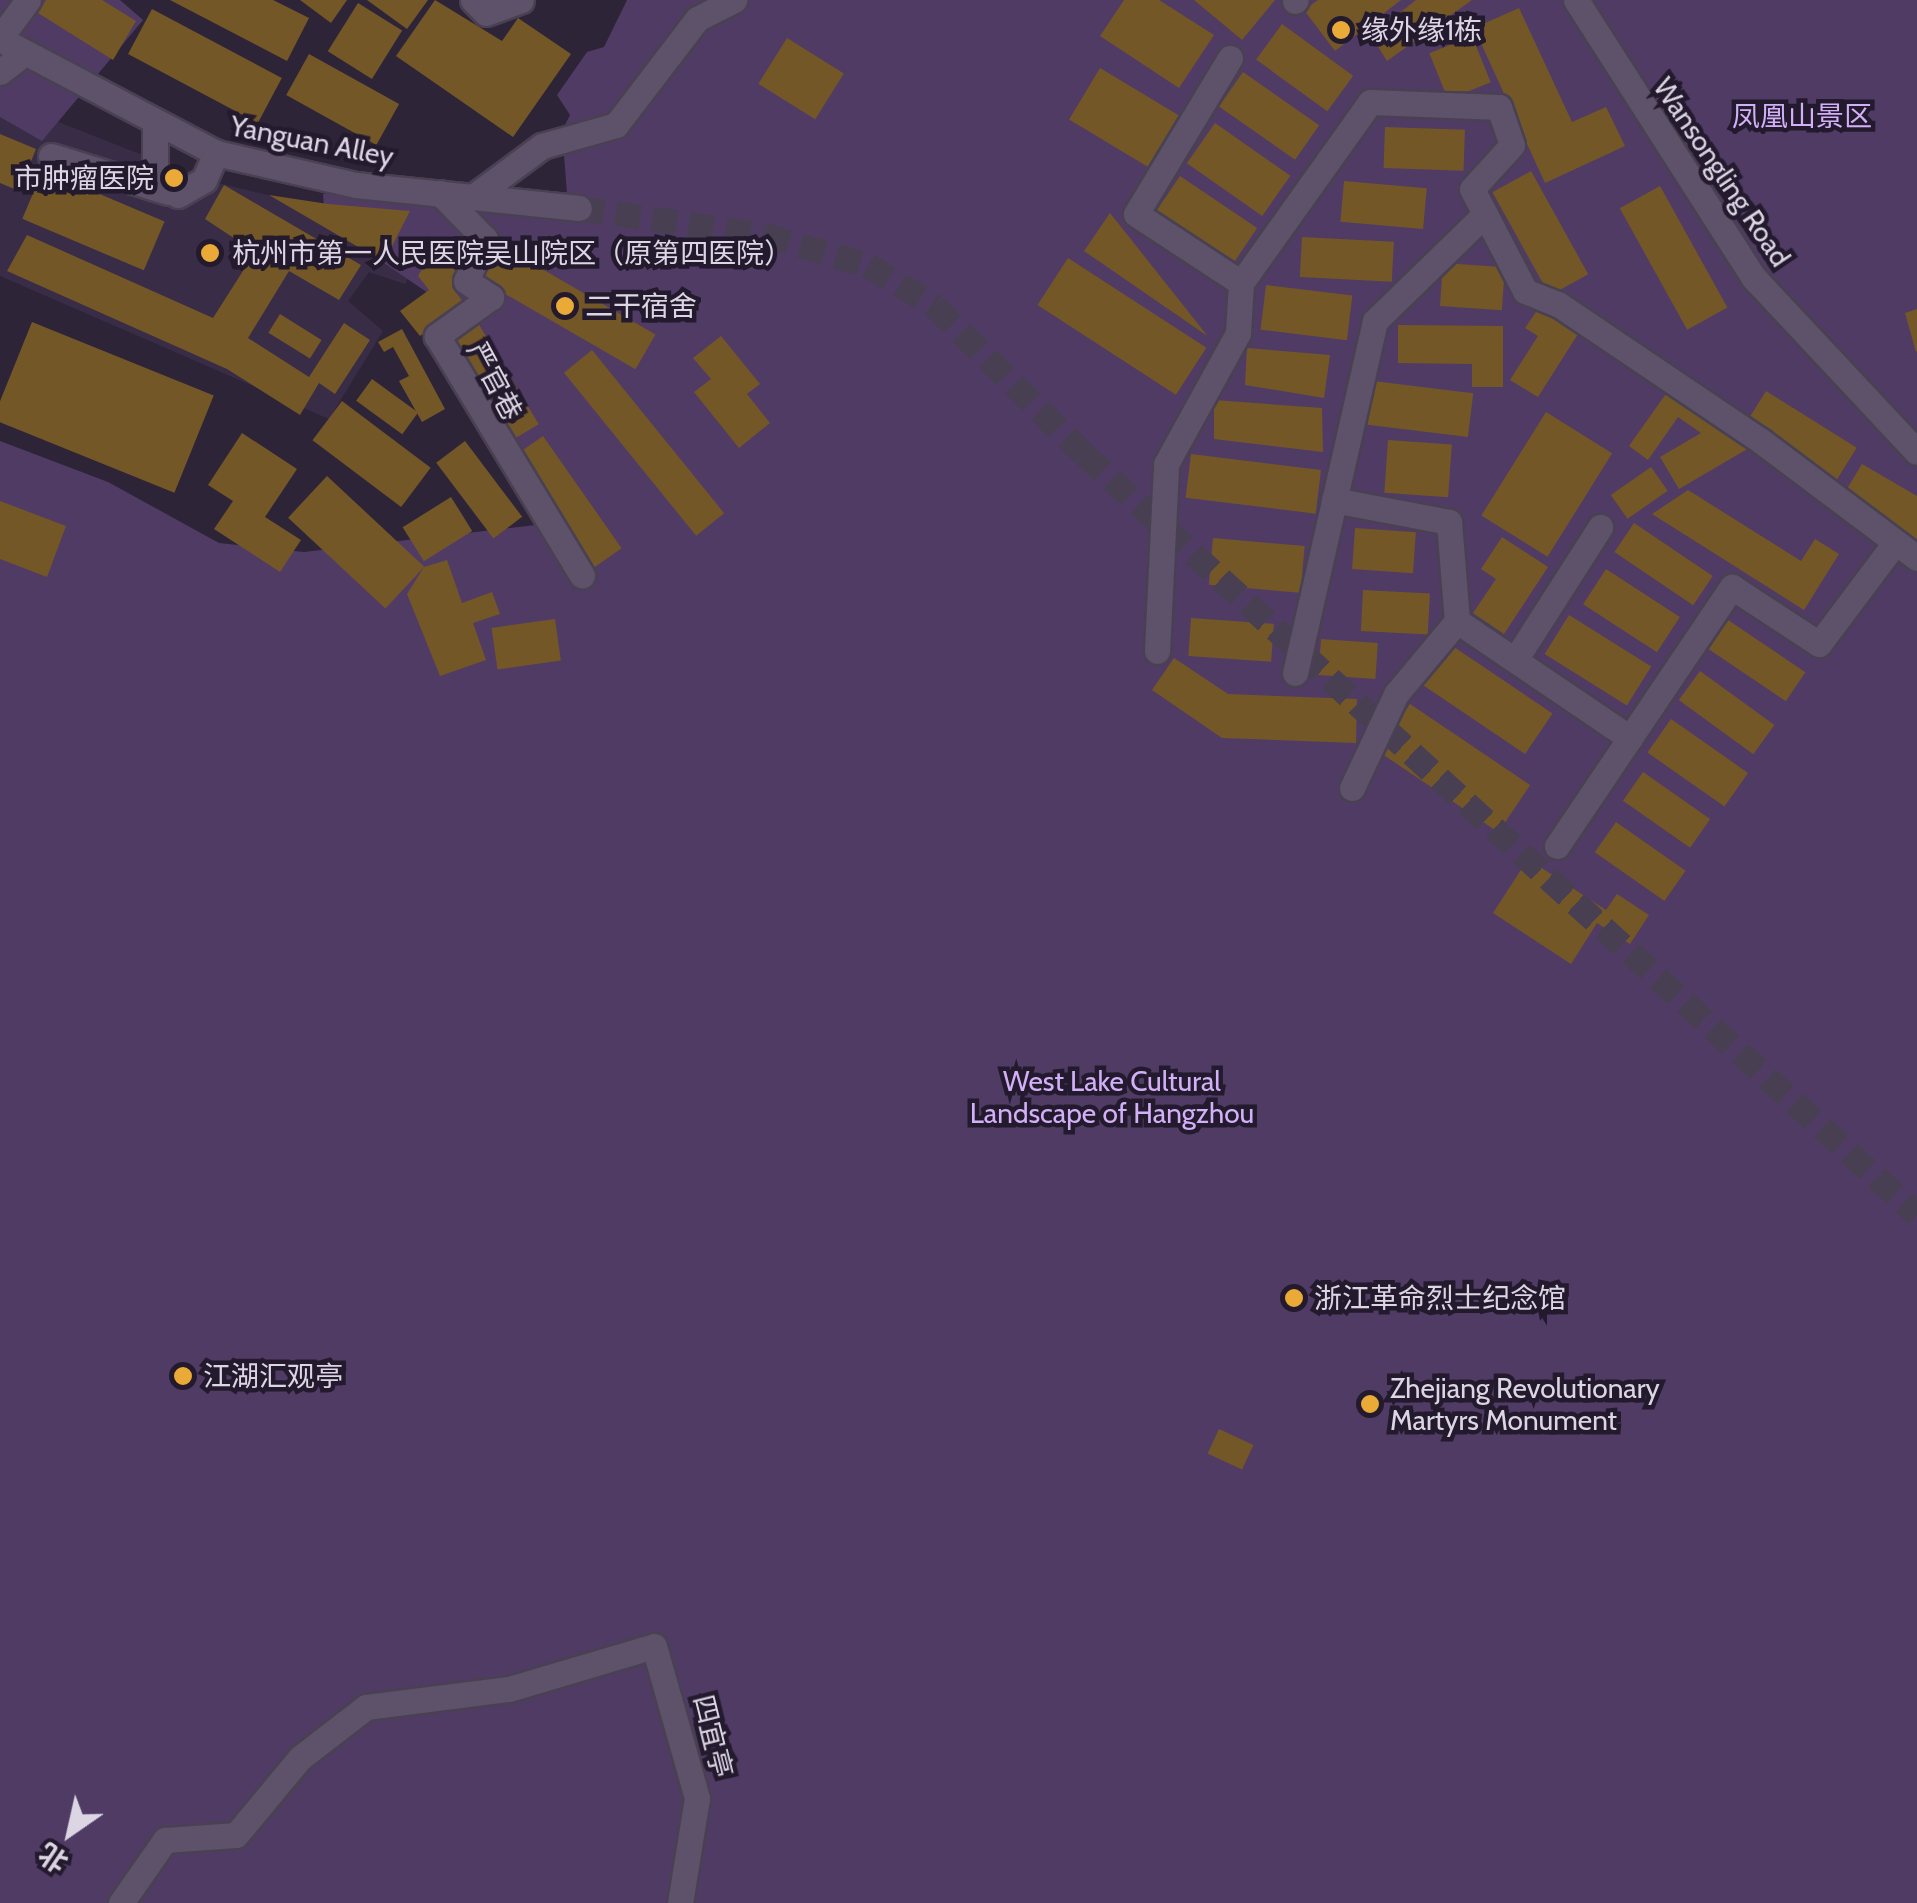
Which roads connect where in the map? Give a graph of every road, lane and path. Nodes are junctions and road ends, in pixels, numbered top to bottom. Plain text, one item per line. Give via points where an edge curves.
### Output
1 (28, 0) edge
2 (472, 0) edge
3 (521, 0) edge
4 (734, 0) edge
5 (1576, 0) edge
6 (0, 38) edge
7 (23, 54) junction
8 (1230, 58) dead end
9 (0, 72) edge
10 (155, 121) junction
11 (216, 153) junction
12 (51, 156) dead end
13 (440, 193) junction
14 (178, 195) junction
15 (473, 197) junction
16 (579, 208) tunnel mouth
17 (1485, 214) junction
18 (1240, 283) junction
19 (1917, 452) edge
20 (1334, 500) junction
21 (1600, 528) dead end
22 (1894, 544) junction
23 (1917, 558) edge
24 (582, 575) dead end
25 (1457, 621) junction
26 (1156, 650) dead end
27 (1515, 660) junction
28 (1295, 673) dead end
29 (1630, 738) junction
30 (1352, 788) dead end
31 (1557, 846) dead end
32 (121, 1903) edge
33 (680, 1903) edge

1 - 6 street
2 - 3 street via 486,13
4 - 15 street via 697,19 616,125 542,146
5 - 19 street, Wansongling Road via 1754,278
6 - 7 street, Yanguan Alley
7 - 9 street
7 - 10 street, Yanguan Alley
8 - 18 street via 1136,214
10 - 11 street, Yanguan Alley
10 - 14 street via 155,180
11 - 13 street, Yanguan Alley
11 - 14 street via 204,180
12 - 14 street
13 - 15 street, Yanguan Alley
13 - 24 street, 严官巷 via 485,239 466,281 491,297 437,336
15 - 16 street, Yanguan Alley
17 - 18 street via 1472,189 1512,145 1499,107 1370,102
17 - 20 street via 1374,321
17 - 22 street via 1524,292 1558,304 1730,420
18 - 26 street via 1238,334 1166,464
20 - 25 street via 1450,522
20 - 28 street
21 - 27 street
22 - 23 street
22 - 29 street via 1819,644 1732,587
25 - 27 street
25 - 30 street via 1396,694
27 - 29 street
29 - 31 street
32 - 33 street, 四宜亭 via 166,1840 236,1836 300,1758 366,1707 508,1690 654,1646 697,1798

